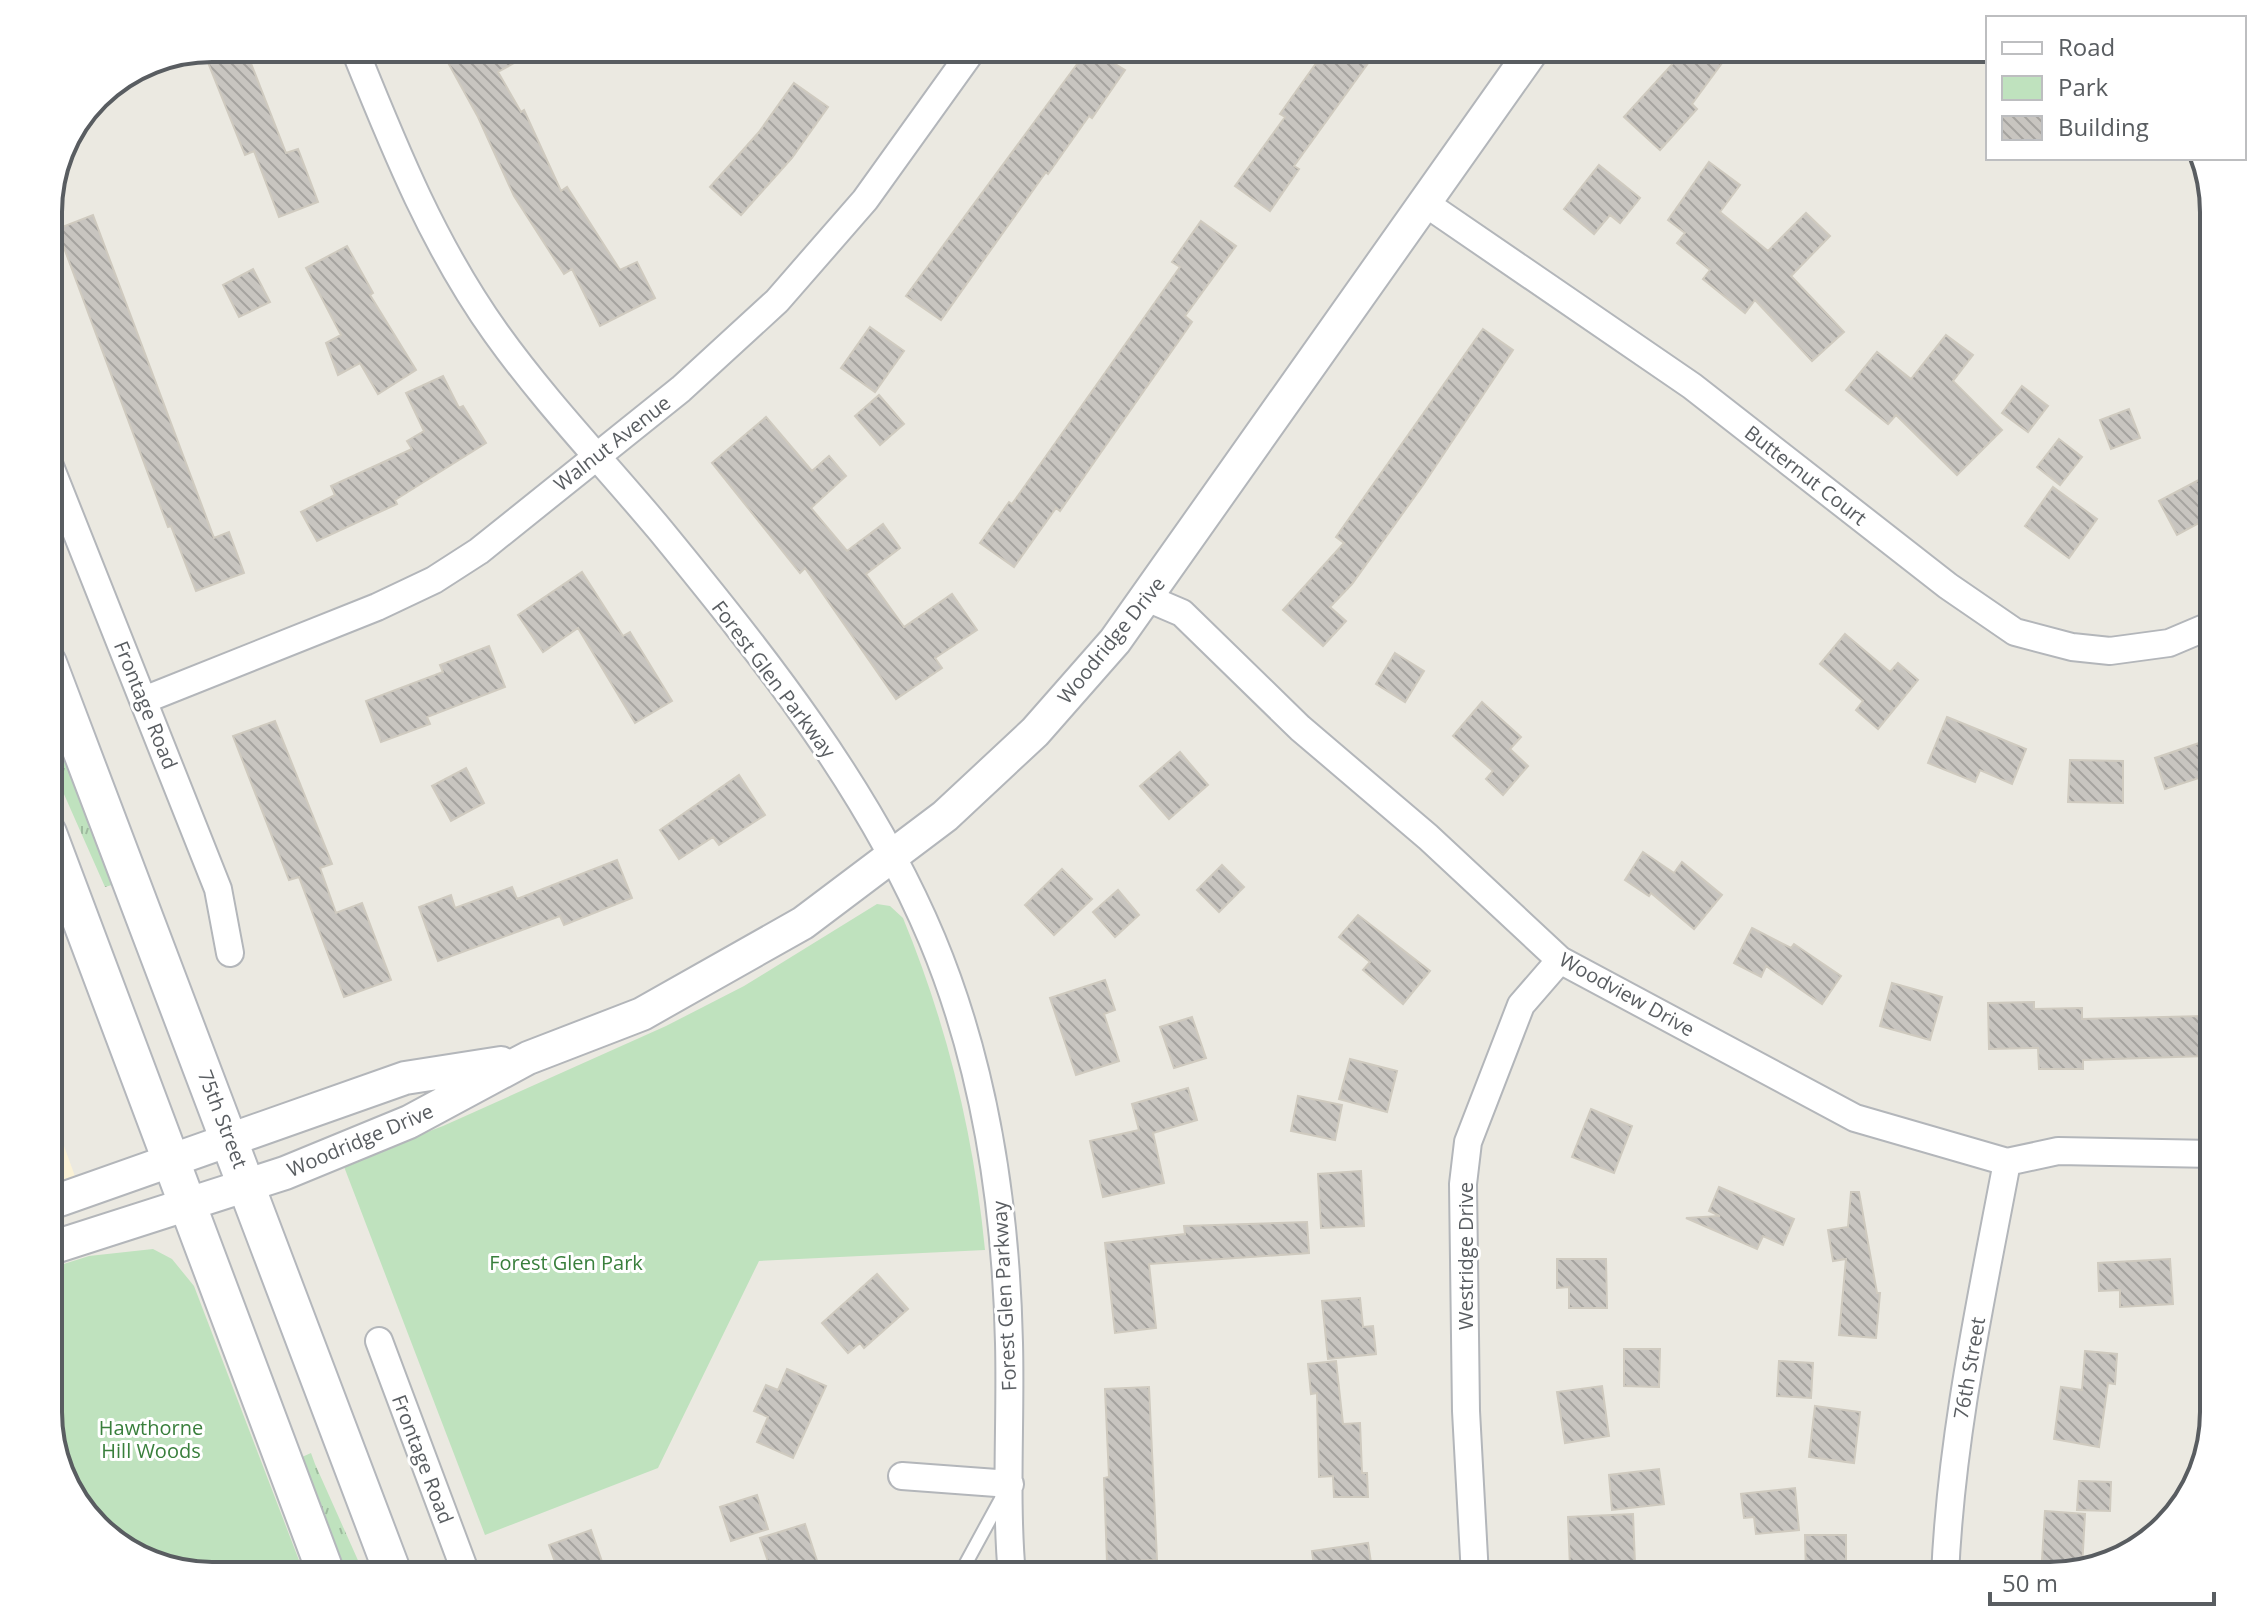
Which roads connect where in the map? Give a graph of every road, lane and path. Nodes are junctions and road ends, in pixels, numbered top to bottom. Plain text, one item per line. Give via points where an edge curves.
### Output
1 (360, 62) edge
2 (964, 62) edge
3 (1524, 62) edge
4 (1425, 203) junction
5 (595, 455) junction
6 (62, 496) edge
7 (1147, 598) junction
8 (2200, 630) edge
9 (62, 699) edge
10 (144, 700) junction
11 (893, 857) junction
12 (62, 891) edge
13 (230, 953) dead end
14 (1560, 960) junction
15 (528, 1058) junction
16 (232, 1141) junction
17 (2200, 1154) edge
18 (171, 1162) junction
19 (2007, 1162) junction
20 (248, 1185) junction
21 (62, 1199) edge
22 (187, 1205) junction
23 (62, 1245) edge
24 (379, 1341) dead end
25 (902, 1476) dead end
26 (1010, 1484) junction
27 (322, 1562) edge
28 (389, 1562) edge
29 (462, 1562) edge
30 (967, 1562) edge
31 (1012, 1562) edge
32 (1474, 1562) edge
33 (1946, 1562) edge

1 - 5 street, Forest Glen Parkway via 414,196 457,271 529,378
2 - 5 street, Walnut Avenue via 865,200 777,301 681,389
3 - 4 street, Woodridge Drive
4 - 7 street, Woodridge Drive
4 - 8 street, Butternut Court via 1692,386 2015,632 2110,651 2169,643
5 - 10 street, Walnut Avenue via 479,551 434,580
5 - 11 street, Forest Glen Parkway via 794,699
6 - 10 street, Frontage Road
7 - 11 street, Woodridge Drive via 1035,732
7 - 14 street, Woodview Drive via 1182,613 1300,728
9 - 16 main road, 75th Street
10 - 13 street, Frontage Road via 218,889
11 - 15 street, Woodridge Drive via 803,923 682,994
11 - 26 street, Forest Glen Parkway via 949,986 982,1103 1006,1287
12 - 18 main road
14 - 19 street, Woodview Drive via 1855,1118
14 - 32 street, Westridge Drive via 1521,1005 1468,1142 1463,1184 1465,1366
15 - 16 street, Woodridge Drive via 405,1078
15 - 20 street, Woodridge Drive via 409,1122
16 - 18 street, Woodridge Drive
16 - 20 main road, 75th Street
17 - 19 street, Woodview Drive via 2058,1151
18 - 21 street, Woodridge Drive
18 - 22 main road
19 - 33 street, 76th Street via 1959,1413
20 - 22 street, Woodridge Drive
20 - 28 main road, 75th Street
22 - 23 street, Woodridge Drive
22 - 27 main road
24 - 29 street, Frontage Road
25 - 26 street
26 - 30 lane
26 - 31 street, Forest Glen Parkway

